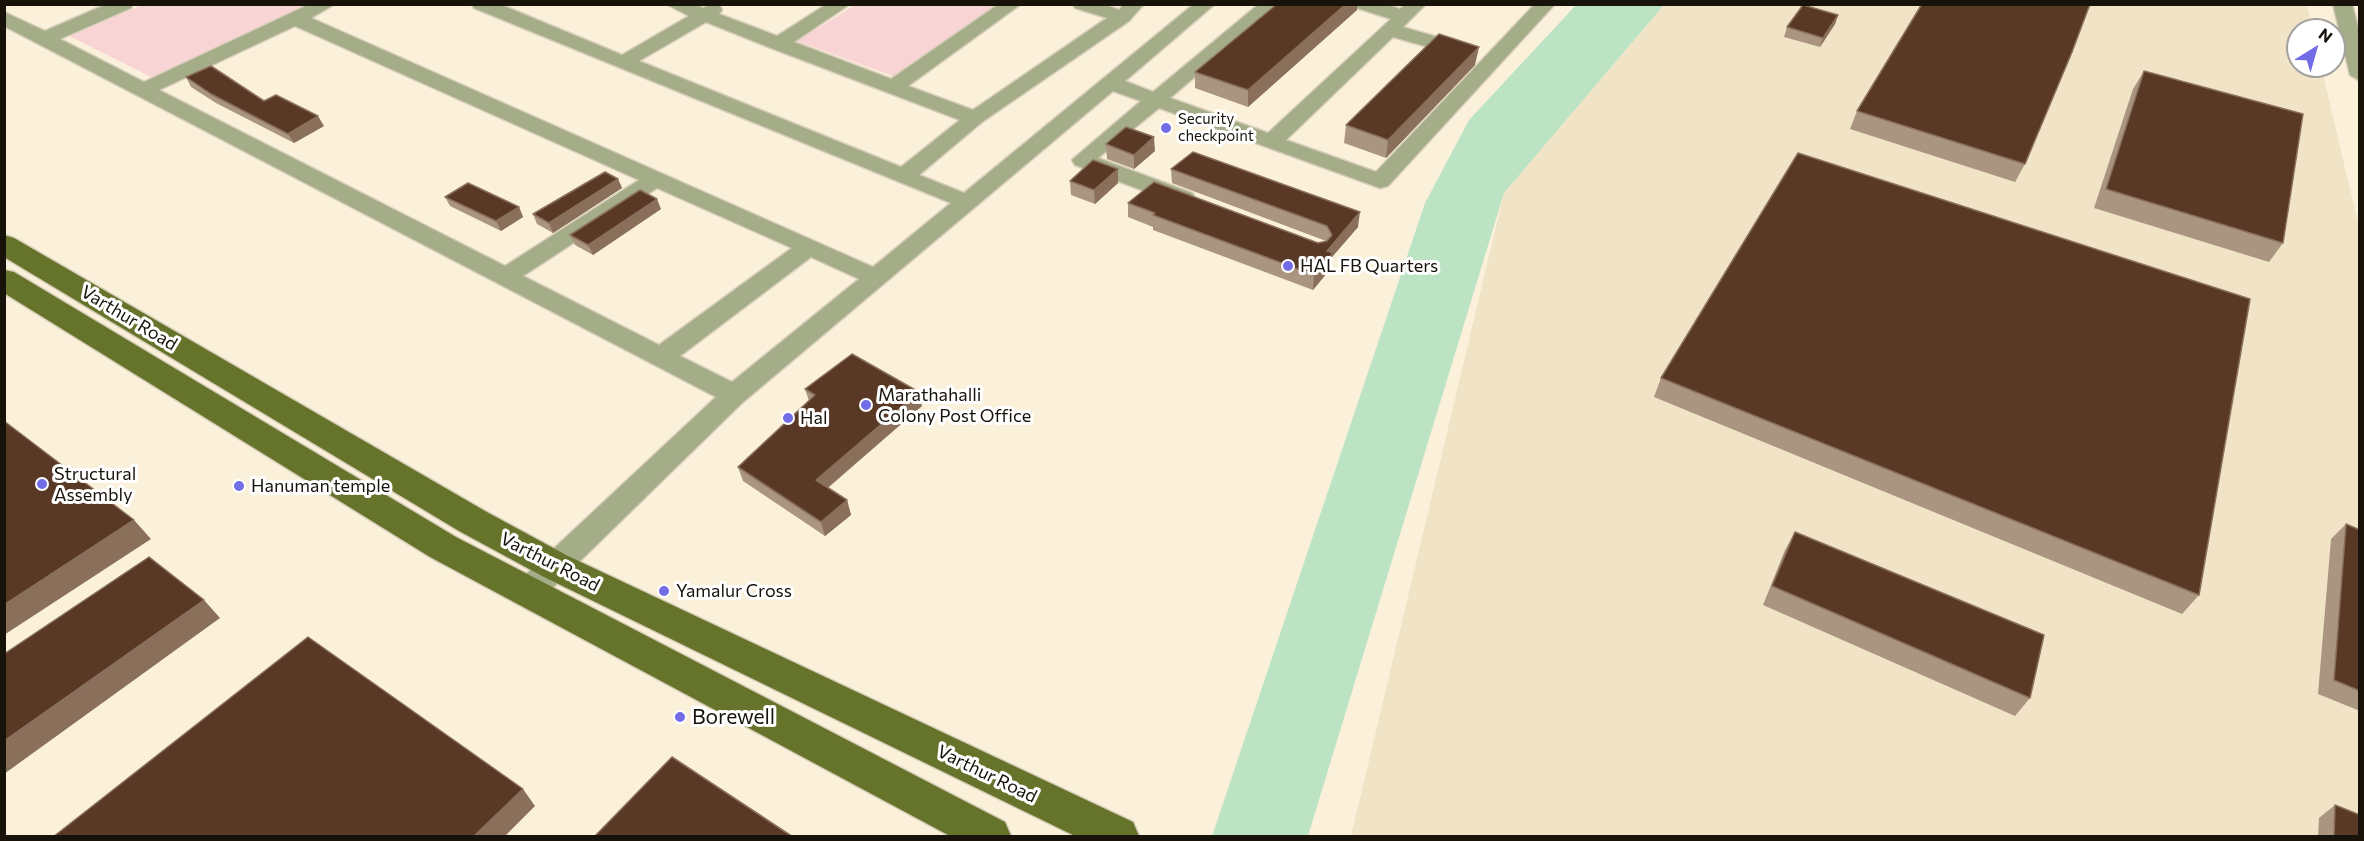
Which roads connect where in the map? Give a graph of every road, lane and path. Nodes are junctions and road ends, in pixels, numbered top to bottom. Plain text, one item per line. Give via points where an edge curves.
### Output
1 (124, 4) edge
2 (326, 4) edge
3 (481, 4) edge
4 (675, 4) edge
5 (723, 4) edge
6 (841, 4) edge
7 (1012, 4) edge
8 (1082, 4) edge
9 (1206, 4) edge
10 (1271, 4) edge
11 (1364, 4) edge
12 (1546, 4) edge
13 (2342, 4) edge
14 (1128, 11) edge
15 (704, 16) junction
16 (1404, 17) edge
17 (4, 18) edge
18 (296, 19) junction
19 (44, 39) junction
20 (778, 44) junction
21 (1496, 60) junction
22 (624, 62) junction
23 (2360, 75) edge
24 (1110, 83) junction
25 (893, 87) junction
26 (143, 90) junction
27 (1155, 99) junction
28 (975, 118) junction
29 (1272, 141) junction
30 (904, 176) junction
31 (655, 179) junction
32 (967, 202) junction
33 (1205, 206) edge
34 (4, 244) edge
35 (809, 247) junction
36 (506, 277) junction
37 (876, 277) junction
38 (4, 279) edge
39 (661, 357) junction
40 (734, 395) junction
41 (542, 579) junction
42 (1115, 836) edge
43 (990, 837) edge

1 - 19 street
2 - 18 street
3 - 22 street
4 - 15 street
5 - 15 street
6 - 20 street
7 - 25 street
8 - 14 street
9 - 24 street
10 - 27 street
11 - 16 street
12 - 21 street
13 - 23 street
14 - 28 street
15 - 20 street
15 - 22 street
16 - 21 street
16 - 29 street
17 - 19 street
18 - 26 street
18 - 31 street
19 - 26 street
20 - 25 street
21 - 29 street via 1380,181
22 - 30 street
24 - 27 street
24 - 32 street
25 - 28 street
26 - 36 street
27 - 29 street
27 - 33 street via 1083,160
28 - 30 street
30 - 32 street
31 - 35 street
31 - 36 street
32 - 37 street
34 - 41 main road, Varthur Road via 472,521
35 - 37 street
35 - 39 street
36 - 39 street
37 - 40 street
38 - 41 main road, Varthur Road via 444,547
39 - 40 street
40 - 41 street
41 - 42 main road, Varthur Road
41 - 43 main road, Varthur Road via 714,688

